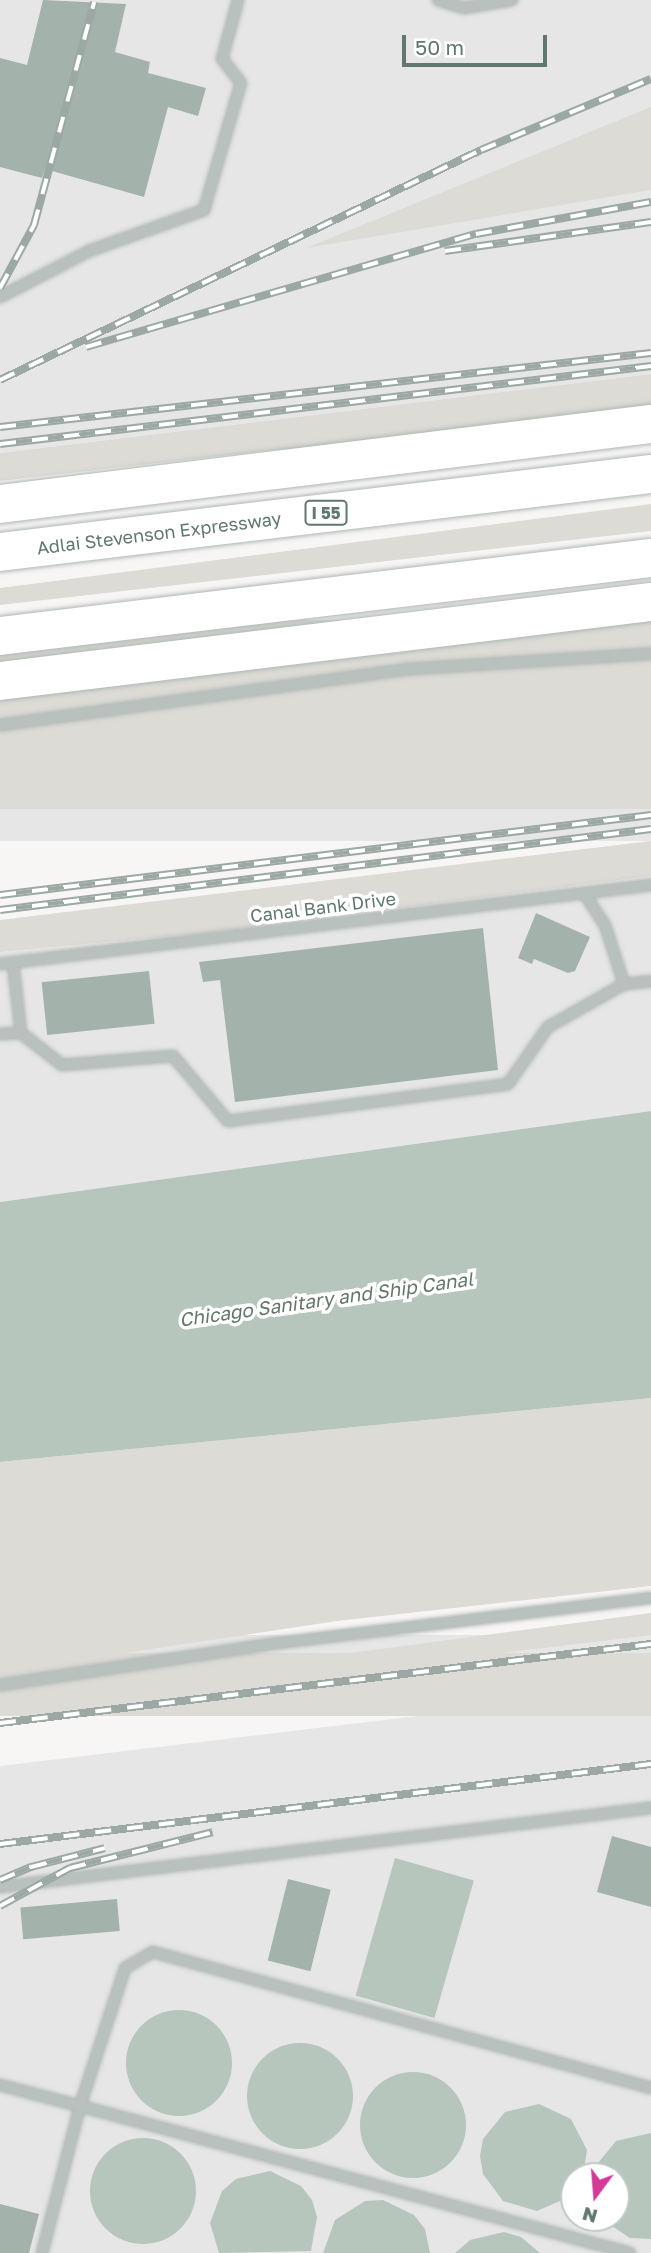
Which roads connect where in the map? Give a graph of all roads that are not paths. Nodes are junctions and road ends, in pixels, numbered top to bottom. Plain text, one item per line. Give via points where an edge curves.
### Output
1 (237, 0) edge
2 (438, 0) edge
3 (512, 0) edge
4 (0, 297) edge
5 (651, 424) edge
6 (651, 474) edge
7 (0, 505) edge
8 (0, 552) edge
9 (651, 558) edge
10 (651, 602) edge
11 (0, 636) edge
12 (651, 654) edge
13 (75, 674) junction
14 (0, 681) edge
15 (0, 688) edge
16 (0, 725) edge
17 (651, 885) edge
18 (584, 893) junction
19 (13, 963) junction
20 (0, 964) edge
21 (651, 981) edge
22 (624, 984) junction
23 (20, 1033) junction
24 (0, 1034) edge
25 (651, 1598) edge
26 (0, 1685) edge
27 (651, 1808) edge
28 (0, 1887) edge
29 (0, 2085) edge
30 (651, 2088) edge
31 (80, 2106) junction
32 (42, 2253) edge
33 (630, 2253) edge

1 - 4 lane via 222,59 241,83 204,210 89,251
2 - 3 lane via 464,8
5 - 7 highway
6 - 8 highway, Adlai Stevenson Expressway / I 55
9 - 11 highway
10 - 13 highway
12 - 16 lane via 410,669
13 - 14 highway
13 - 15 highway
17 - 18 lane, Canal Bank Drive
18 - 19 lane, Canal Bank Drive
18 - 22 lane via 605,925
19 - 20 lane, Canal Bank Drive
19 - 23 lane
21 - 22 lane
22 - 23 lane via 548,1027 508,1084 228,1121 173,1056 62,1065
23 - 24 lane
25 - 26 lane via 278,1643
27 - 28 lane
29 - 31 lane
30 - 31 lane via 153,1952 125,1968
31 - 32 lane
31 - 33 lane

